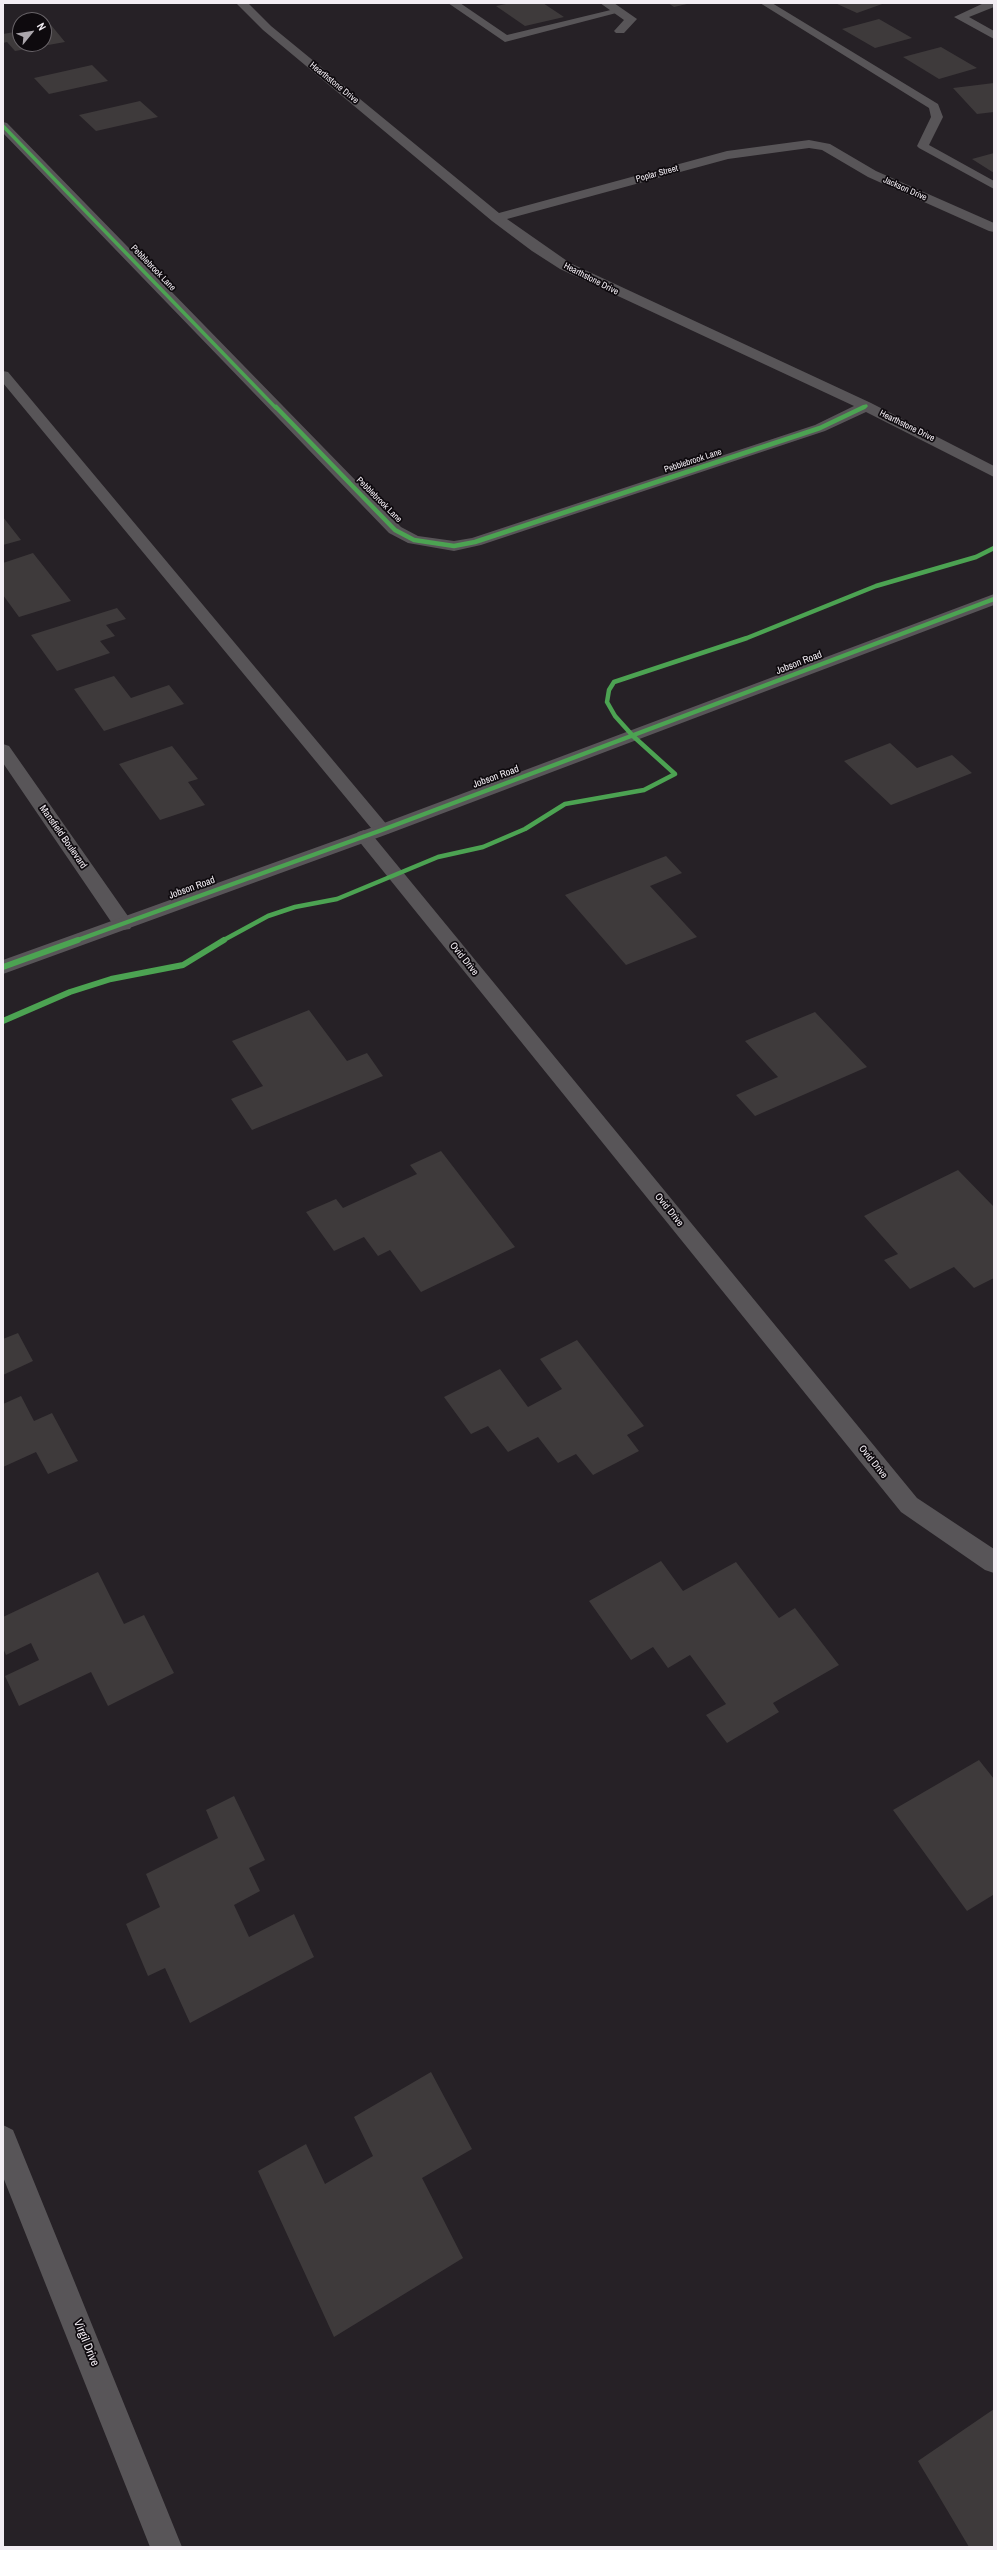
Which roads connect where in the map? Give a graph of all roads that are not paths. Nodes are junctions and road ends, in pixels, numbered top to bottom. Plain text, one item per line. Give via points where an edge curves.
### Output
1 (242, 3) edge
2 (453, 3) edge
3 (606, 3) edge
4 (765, 3) edge
5 (994, 3) edge
6 (619, 11) junction
7 (620, 31) dead end
8 (994, 36) edge
9 (3, 126) edge
10 (819, 145) joint
11 (994, 186) edge
12 (497, 218) junction
13 (991, 225) edge
14 (3, 375) edge
15 (866, 406) junction
16 (994, 472) edge
17 (994, 599) edge
18 (3, 750) edge
19 (373, 833) junction
20 (123, 924) junction
21 (3, 967) edge
22 (994, 1562) edge
23 (3, 2140) edge
24 (166, 2547) edge

1 - 12 street, Hearthstone Drive via 267,28
2 - 6 lane via 505,39
3 - 6 street
4 - 11 lane via 934,106 936,117 923,146
5 - 8 street via 960,17
6 - 7 street via 631,19
9 - 15 street, Pebblebrook Lane via 395,530 414,540 454,546 475,542 820,428
10 - 12 street, Poplar Street via 769,148 727,155
10 - 13 street, Jackson Drive via 872,174
12 - 15 street, Hearthstone Drive via 565,266
14 - 19 lane
15 - 16 street, Hearthstone Drive
17 - 19 street, Jobson Road
18 - 20 street, Mansfield Boulevard
19 - 20 street, Jobson Road
19 - 22 street, Ovid Drive via 909,1505
20 - 21 street, Jobson Road
23 - 24 street, Virgil Drive

